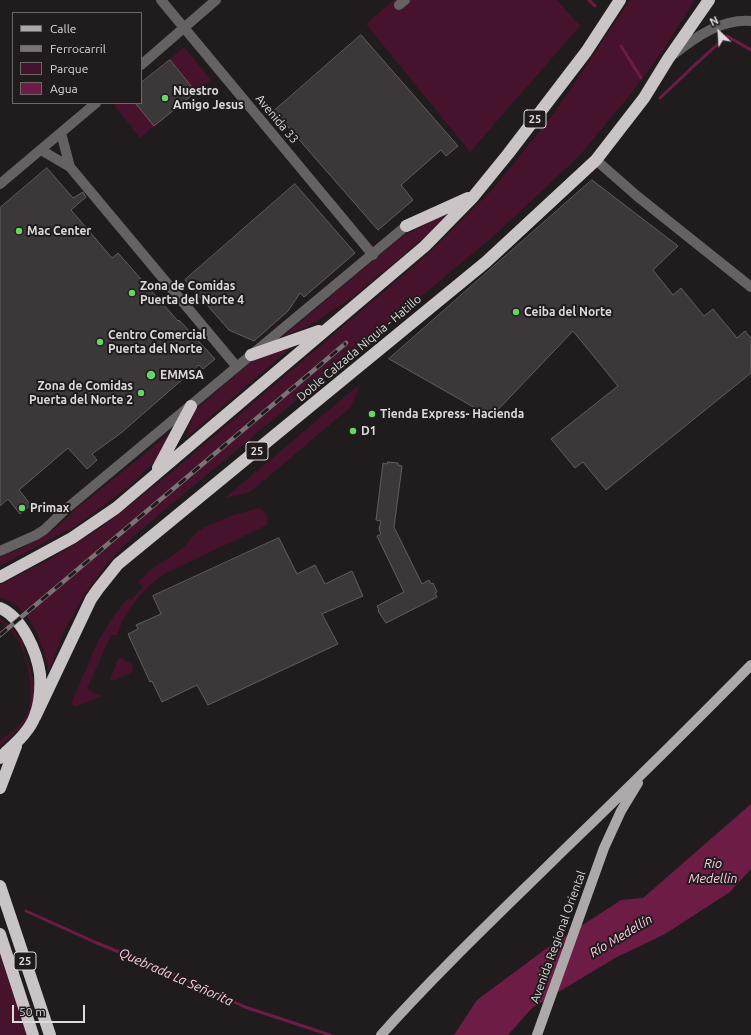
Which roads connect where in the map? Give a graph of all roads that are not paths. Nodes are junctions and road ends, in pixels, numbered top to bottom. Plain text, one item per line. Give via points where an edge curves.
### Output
1 (162, 0) edge
2 (216, 0) edge
3 (709, 0) edge
4 (617, 5) edge
5 (751, 21) edge
6 (184, 28) junction
7 (668, 59) junction
8 (142, 64) edge
9 (95, 104) edge
10 (61, 133) junction
11 (41, 150) junction
12 (596, 160) junction
13 (70, 167) junction
14 (0, 184) edge
15 (473, 197) junction
16 (406, 226) joint
17 (373, 255) junction
18 (751, 287) edge
19 (326, 328) junction
20 (251, 355) junction
21 (237, 368) junction
22 (191, 406) junction
23 (154, 476) junction
24 (0, 551) edge
25 (0, 577) edge
26 (0, 608) edge
27 (751, 665) edge
28 (35, 717) junction
29 (19, 739) junction
30 (0, 758) edge
31 (646, 770) junction
32 (0, 788) edge
33 (0, 886) edge
34 (0, 934) edge
35 (383, 1033) edge
36 (33, 1035) edge
37 (50, 1035) edge
38 (537, 1035) edge

1 - 6 street, Avenida 33
2 - 6 street
3 - 7 highway, Doble Calzada Niquia - Hatillo / 25
4 - 15 highway, 25 via 586,52
5 - 7 street via 736,21 718,26 695,37
6 - 8 street
6 - 17 street, Avenida 33
7 - 12 highway, Doble Calzada Niquia - Hatillo / 25 via 644,98
9 - 10 street
10 - 11 street
10 - 13 street
11 - 13 street
11 - 14 street
12 - 18 street
12 - 28 highway, Doble Calzada Niquia - Hatillo / 25 via 486,262 118,564 91,600
13 - 21 street
15 - 16 highway
15 - 19 highway, 25 via 425,246
16 - 17 street
17 - 20 street
19 - 20 highway
19 - 23 highway, 25
20 - 21 street
21 - 22 street
22 - 23 highway
22 - 24 street via 44,530
23 - 25 highway, 25 via 96,523
26 - 28 highway, 25 via 15,618 26,634 34,654 40,673
27 - 31 main road
28 - 29 highway, 25
29 - 30 highway, 25
29 - 32 highway, 25
31 - 35 main road via 486,926
31 - 38 main road, Avenida Regional Oriental via 621,811 604,848
33 - 37 highway, 25
34 - 36 highway, 25

